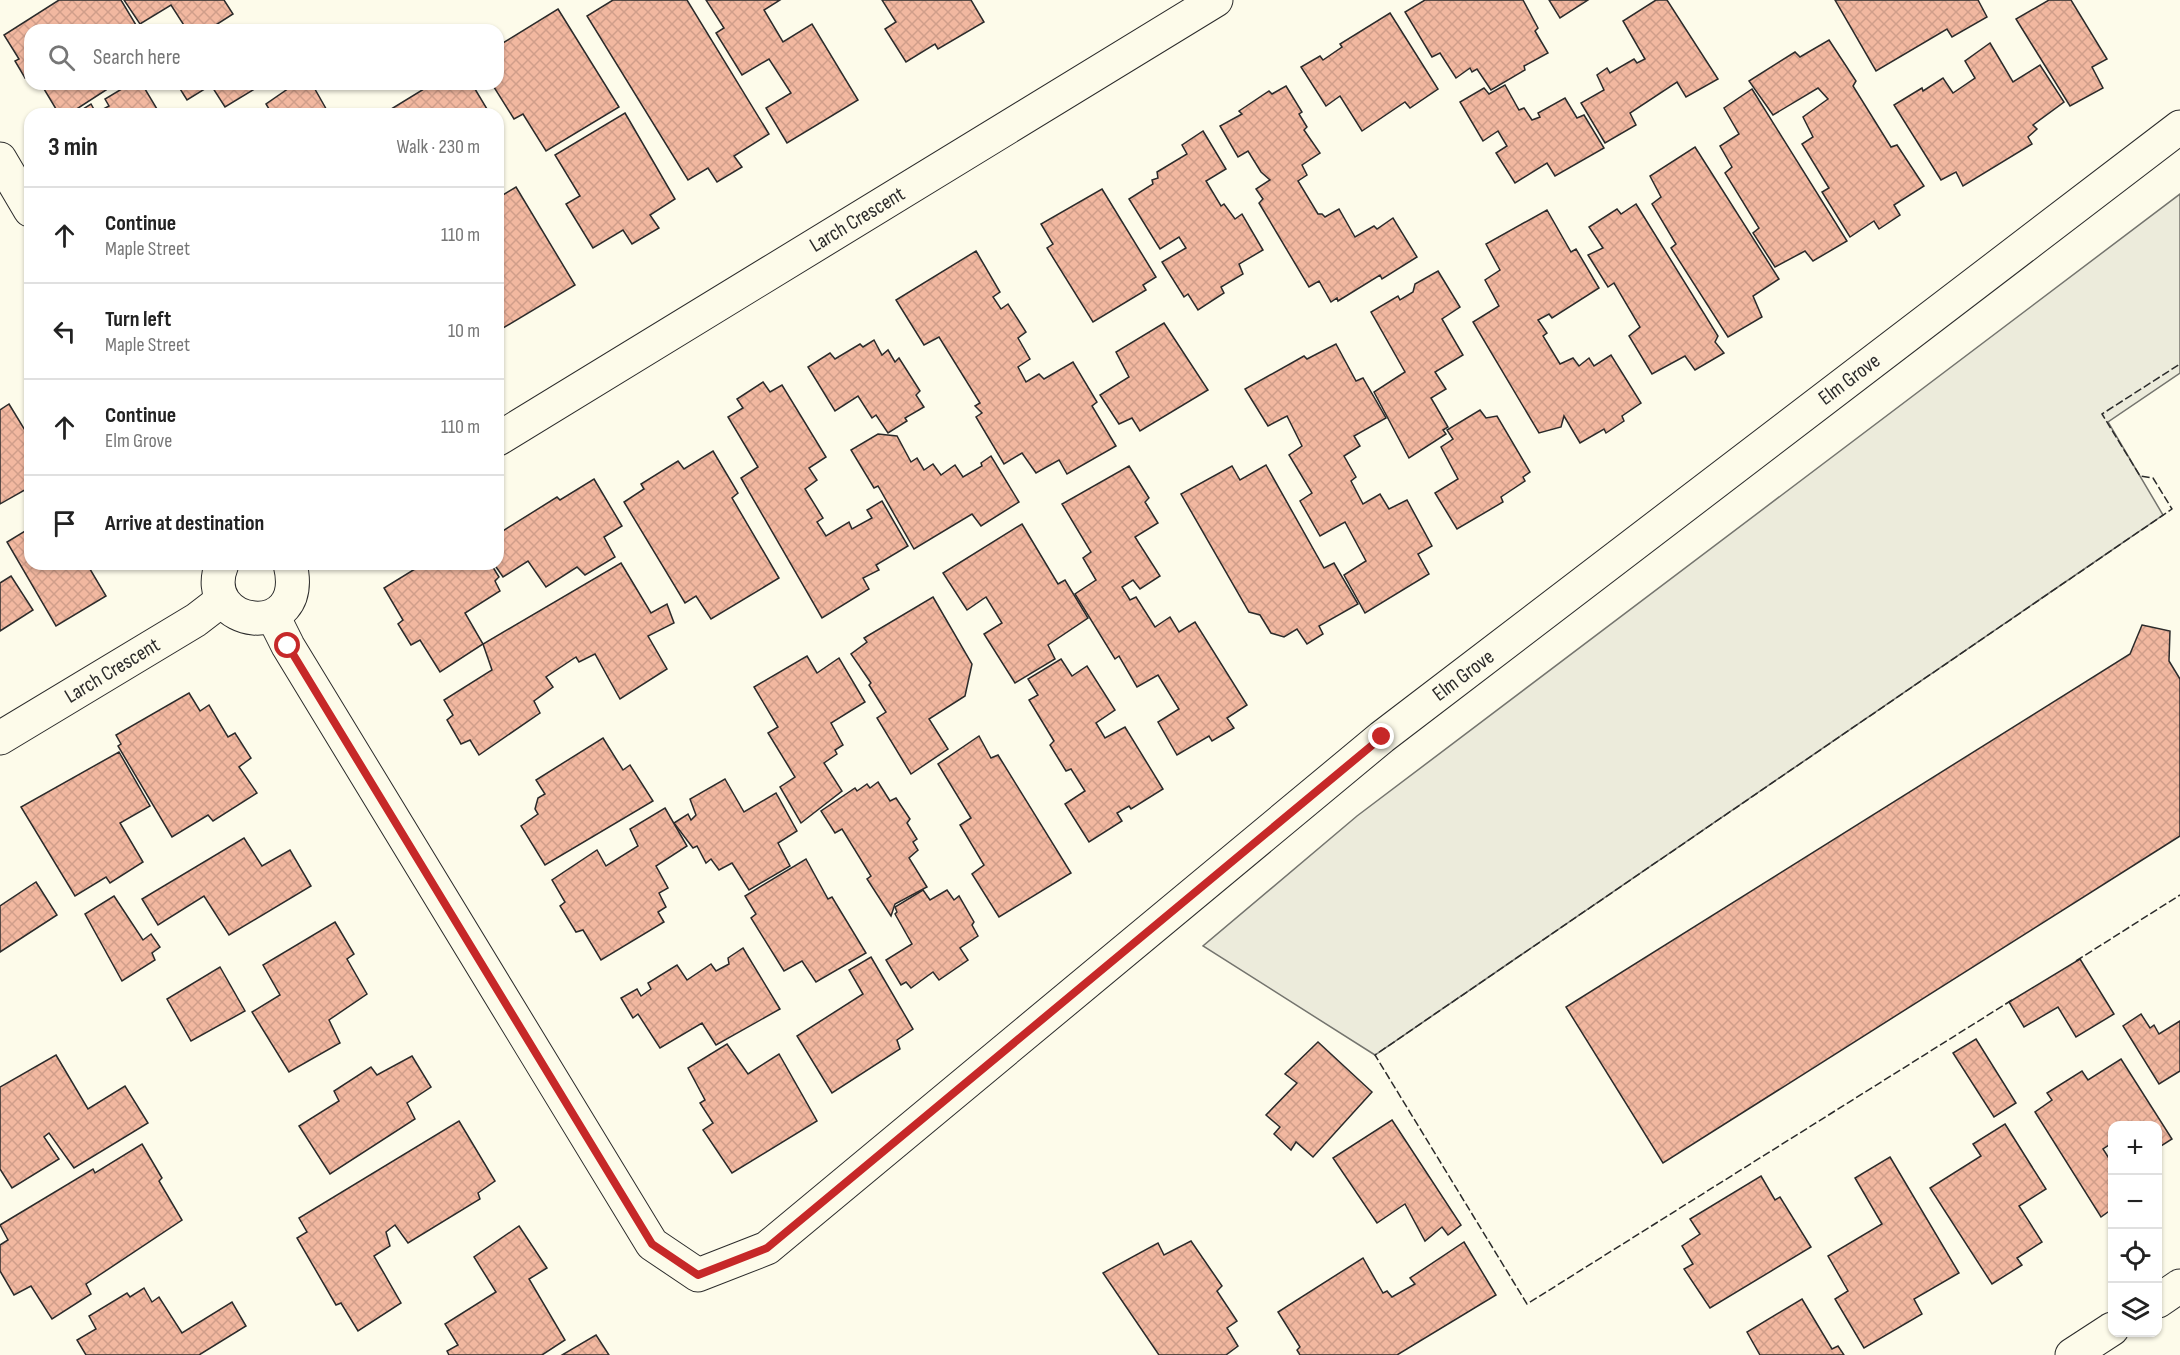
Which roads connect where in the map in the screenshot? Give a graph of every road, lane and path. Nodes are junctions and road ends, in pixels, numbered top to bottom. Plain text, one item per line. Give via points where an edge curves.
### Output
1 (1216, 0) edge
2 (2180, 127) edge
3 (0, 159) edge
4 (24, 200) edge
5 (504, 435) edge
6 (220, 570) edge
7 (292, 570) edge
8 (222, 600) junction
9 (273, 616) junction
10 (0, 738) edge
11 (2180, 1286) edge
12 (2162, 1298) edge
13 (2108, 1332) edge
14 (2072, 1355) edge

1 - 5 street, Larch Crescent
2 - 9 street, Elm Grove via 1382,737 767,1248 698,1275 652,1244 294,657
3 - 4 street
6 - 8 street via 217,578
7 - 9 street via 293,592 287,604
8 - 9 street via 246,619
8 - 10 street, Larch Crescent via 196,620
11 - 12 street
13 - 14 street

